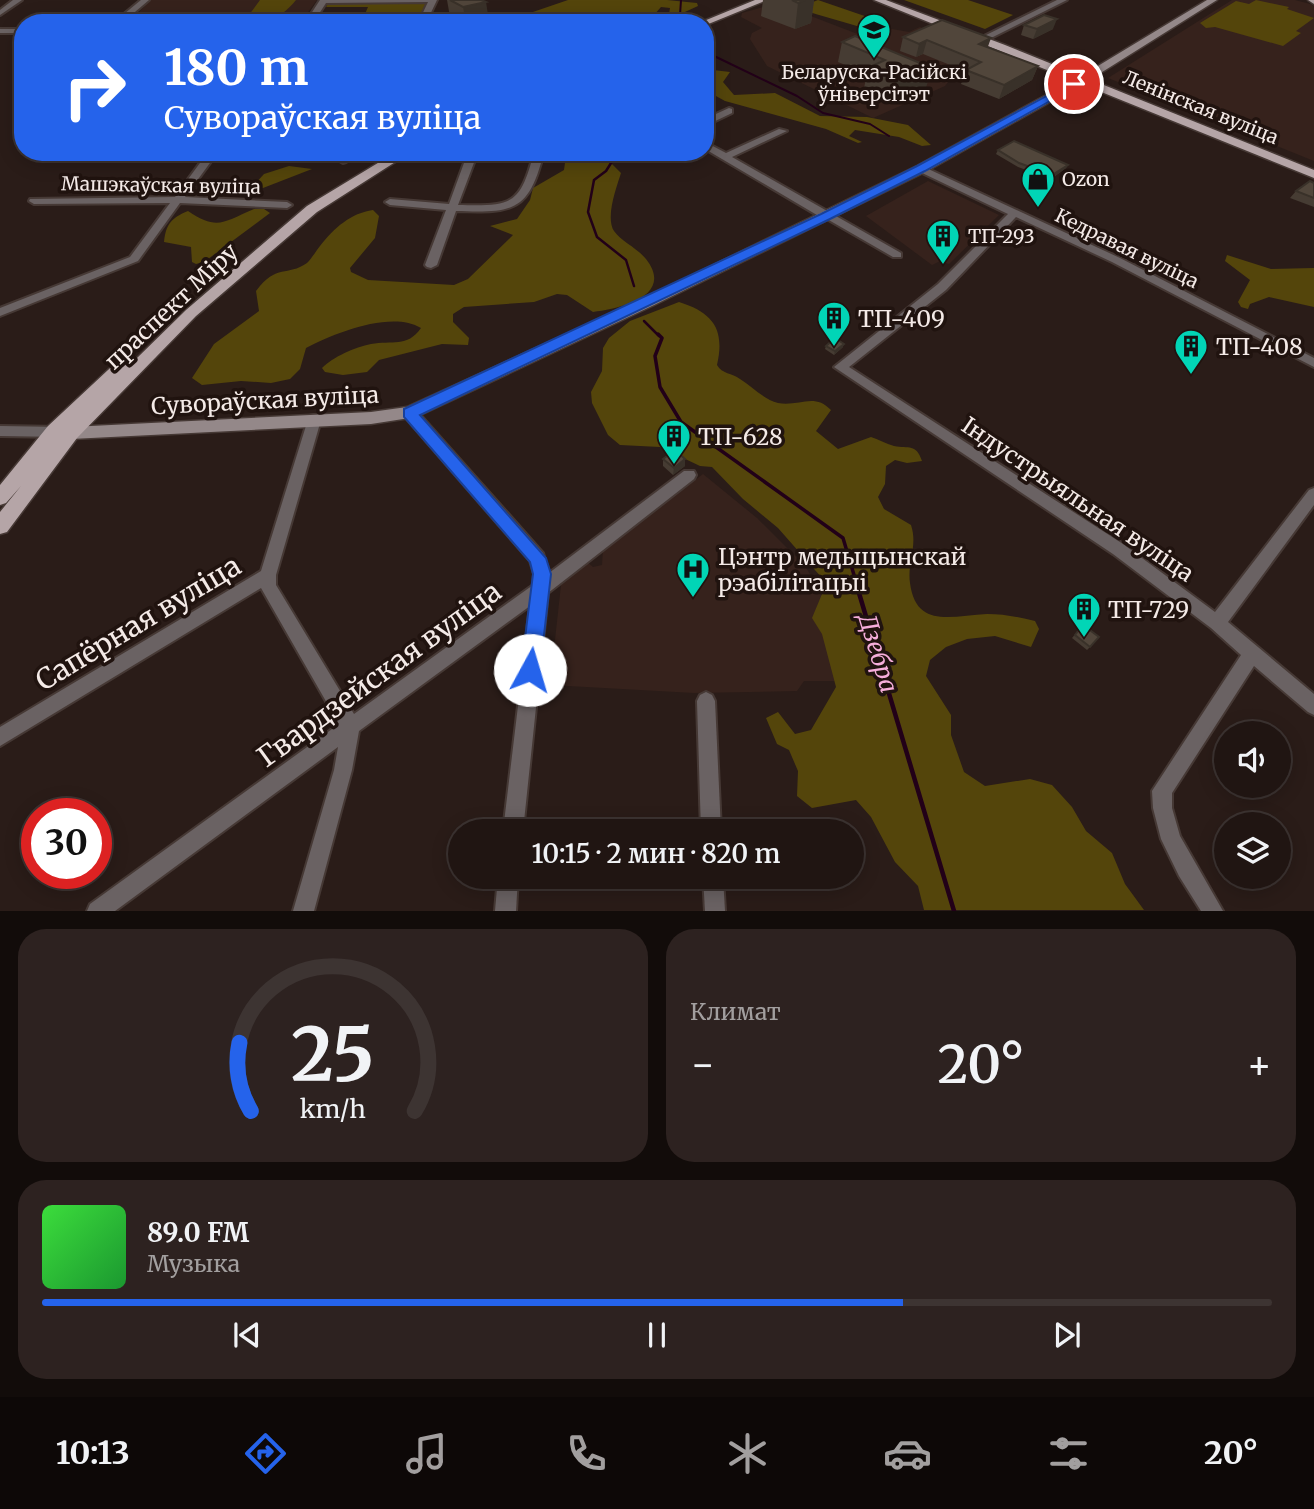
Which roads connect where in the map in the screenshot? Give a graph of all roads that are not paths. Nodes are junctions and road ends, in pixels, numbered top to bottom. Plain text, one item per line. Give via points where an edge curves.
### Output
1 (18, 0) edge
2 (145, 0) edge
3 (324, 0) edge
4 (433, 0) edge
5 (749, 0) edge
6 (763, 0) edge
7 (878, 0) edge
8 (888, 0) edge
9 (1063, 0) edge
10 (1213, 0) edge
11 (737, 7) junction
12 (0, 13) edge
13 (128, 14) edge
14 (714, 15) edge
15 (714, 18) edge
16 (984, 38) junction
17 (1085, 78) junction
18 (729, 111) dead end
19 (714, 118) edge
20 (782, 131) dead end
21 (714, 150) edge
22 (725, 157) junction
23 (206, 161) edge
24 (375, 161) edge
25 (390, 161) edge
26 (469, 161) edge
27 (536, 161) edge
28 (921, 169) junction
29 (1314, 172) edge
30 (177, 200) junction
31 (34, 201) dead end
32 (390, 202) dead end
33 (287, 205) dead end
34 (453, 207) junction
35 (1015, 213) junction
36 (827, 216) junction
37 (897, 255) dead end
38 (431, 265) dead end
39 (0, 312) edge
40 (1314, 363) edge
41 (410, 413) junction
42 (314, 420) junction
43 (0, 432) edge
44 (63, 432) junction
45 (689, 475) dead end
46 (1314, 494) edge
47 (0, 498) edge
48 (0, 526) edge
49 (268, 575) junction
50 (540, 590) junction
51 (1217, 623) junction
52 (1251, 655) junction
53 (706, 701) dead end
54 (1314, 706) edge
55 (352, 727) junction
56 (0, 737) edge
57 (514, 819) edge
58 (711, 819) edge
59 (507, 889) edge
60 (714, 889) edge
61 (97, 911) edge
62 (303, 911) edge
63 (505, 911) edge
64 (715, 911) edge
65 (1213, 911) edge

1 - 12 street
2 - 13 street
3 - 4 street
5 - 11 main road
6 - 11 main road
7 - 16 main road, Ленінская вуліца
8 - 16 main road, Ленінская вуліца
9 - 16 street
10 - 17 main road, Сувораўская вуліца
11 - 14 main road
11 - 15 main road
16 - 17 main road, Ленінская вуліца
17 - 28 main road, Сувораўская вуліца
17 - 29 main road, Ленінская вуліца
18 - 19 street
20 - 22 street
21 - 22 street
22 - 36 street
23 - 30 street
24 - 44 main road, праспект Міру via 276,229 176,314
25 - 44 main road, праспект Міру via 294,224
26 - 34 street
27 - 34 street via 529,186 518,201
28 - 35 street, Кедравая вуліца
28 - 36 main road, Сувораўская вуліца
30 - 31 street, Машэкаўская вуліца
30 - 33 street, Машэкаўская вуліца
30 - 39 street via 134,259
32 - 34 street
34 - 38 street
35 - 40 street, Кедравая вуліца
35 - 51 street, Індустрыяльная вуліца via 942,287 840,367 1118,550
36 - 37 street
36 - 41 main road, Сувораўская вуліца
41 - 42 main road, Сувораўская вуліца
41 - 50 street via 537,558
42 - 44 main road, Сувораўская вуліца
42 - 49 street
43 - 44 street, Сувораўская вуліца
44 - 47 main road, праспект Міру
44 - 48 main road, праспект Міру
45 - 50 street, Гвардзейская вуліца
46 - 51 street
49 - 55 street via 274,599
49 - 56 street, Сапёрная вуліца
50 - 55 street, Гвардзейская вуліца
50 - 57 street
51 - 52 street, Індустрыяльная вуліца
52 - 54 street, Індустрыяльная вуліца
52 - 65 street via 1162,791 1161,810 1177,854
53 - 58 street
55 - 61 street, Гвардзейская вуліца
55 - 62 street
59 - 63 street
60 - 64 street

